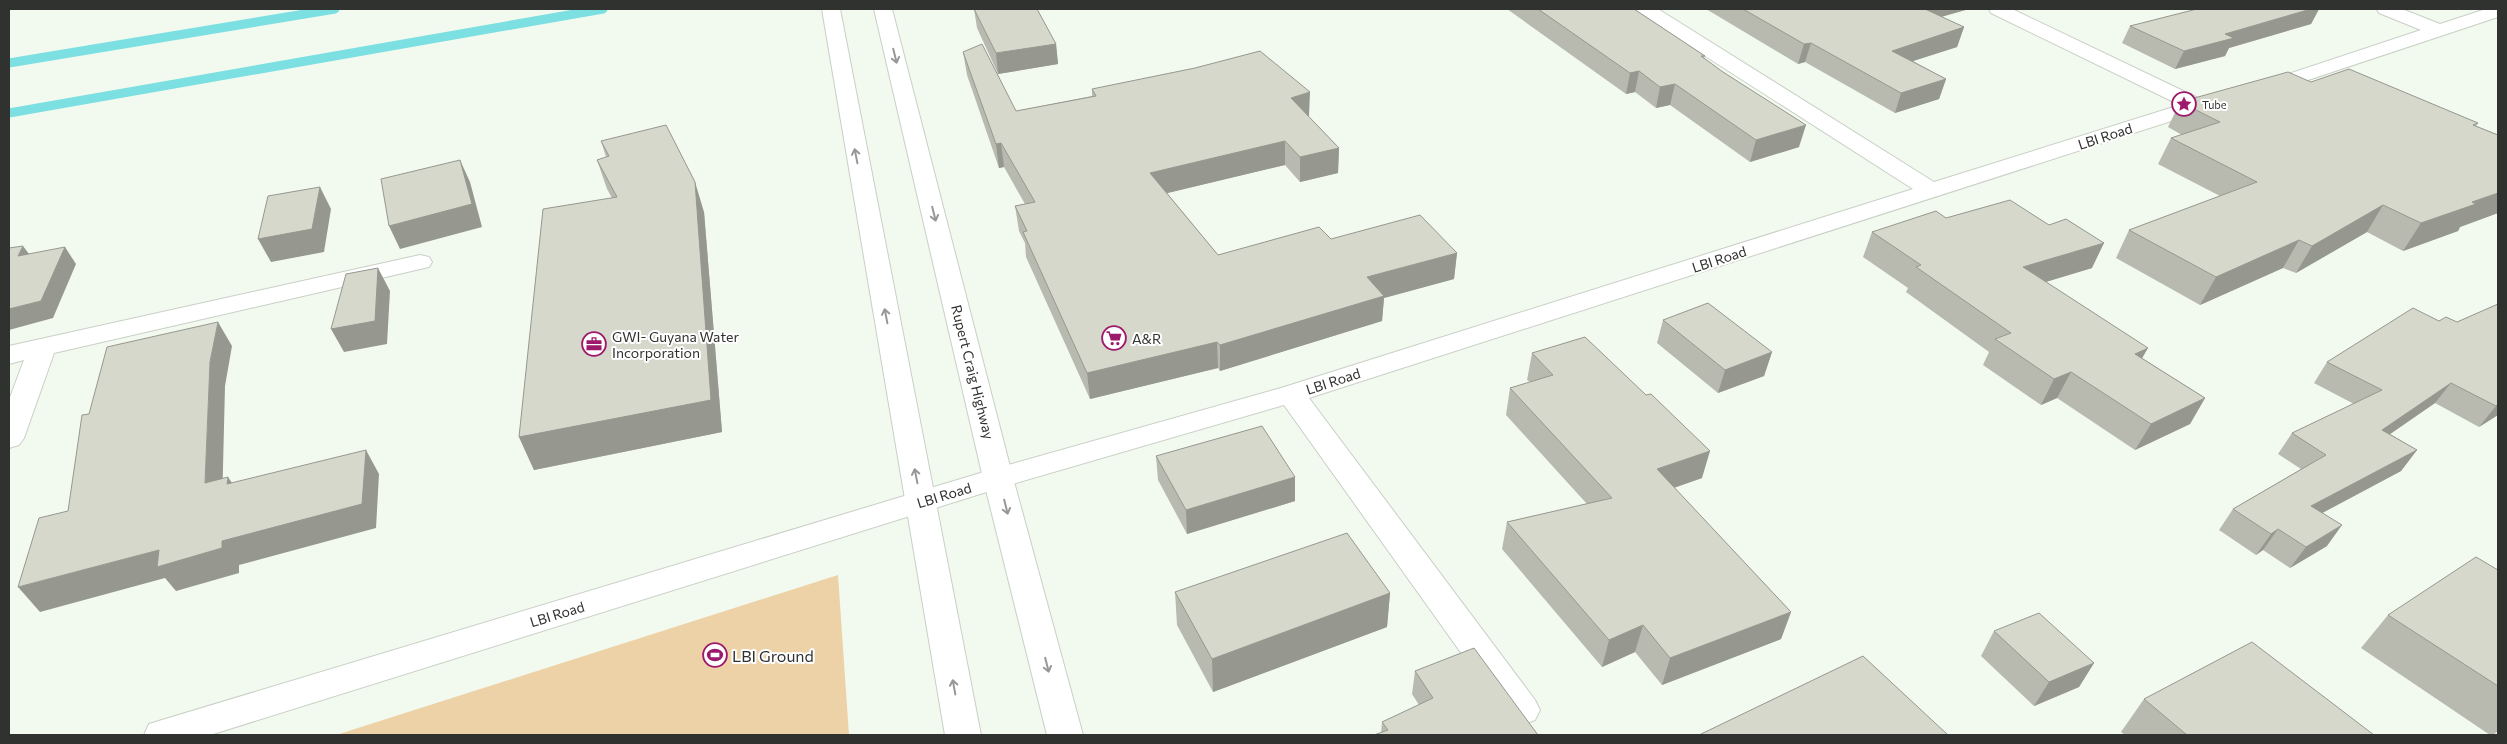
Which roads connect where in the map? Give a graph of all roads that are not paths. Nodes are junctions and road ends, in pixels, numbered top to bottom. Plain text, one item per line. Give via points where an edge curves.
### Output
1 (831, 9) edge
2 (883, 9) edge
3 (1645, 9) edge
4 (1998, 9) edge
5 (2386, 9) edge
6 (2498, 11) edge
7 (2438, 30) junction
8 (2325, 71) junction
9 (2353, 83) edge
10 (2198, 106) junction
11 (1933, 192) junction
12 (420, 262) dead end
13 (42, 348) junction
14 (9, 355) edge
15 (1291, 394) junction
16 (9, 438) edge
17 (998, 478) junction
18 (921, 502) junction
19 (1522, 710) edge
20 (162, 735) edge
21 (963, 735) edge
22 (1065, 735) edge

18 -> 1 street
2 -> 17 street, Rupert Craig Highway
3 - 11 street
4 - 10 street
5 - 7 street
6 - 7 street, LBI Road
7 - 8 street, LBI Road
8 - 9 street
8 - 10 street, LBI Road
10 - 11 street, LBI Road
11 - 15 street, LBI Road
12 - 13 street
13 - 14 street
13 - 16 street
15 - 17 street, LBI Road
15 - 19 street
17 - 18 street, LBI Road
17 -> 22 street, Rupert Craig Highway
18 - 20 street, LBI Road
21 -> 18 street

